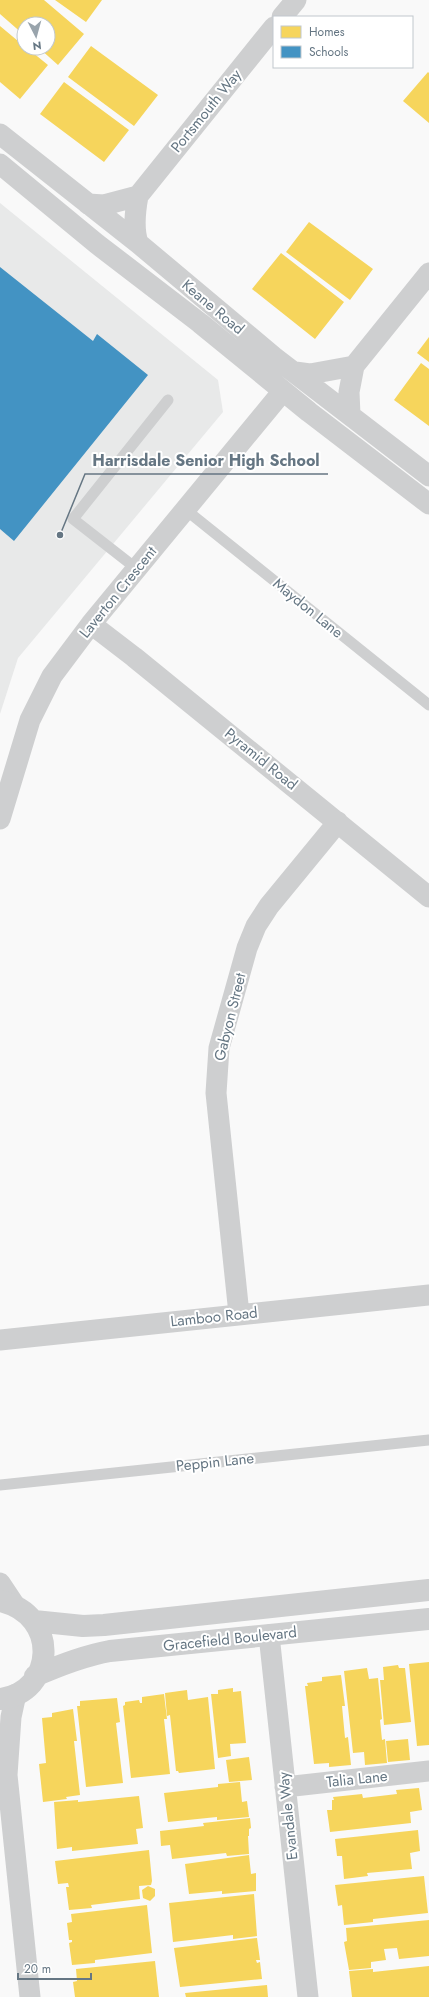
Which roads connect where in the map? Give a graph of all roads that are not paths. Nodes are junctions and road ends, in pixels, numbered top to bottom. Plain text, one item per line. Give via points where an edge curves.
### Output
1 (296, 0) edge
2 (283, 16) edge
3 (273, 28) edge
4 (0, 134) edge
5 (0, 164) edge
6 (138, 196) junction
7 (88, 204) junction
8 (138, 243) junction
9 (429, 273) edge
10 (354, 366) junction
11 (295, 372) junction
12 (283, 391) junction
13 (168, 400) dead end
14 (350, 415) junction
15 (429, 476) edge
16 (429, 504) edge
17 (186, 510) junction
18 (137, 569) junction
19 (91, 624) junction
20 (429, 705) edge
21 (0, 819) edge
22 (338, 822) junction
23 (429, 897) edge
24 (429, 1296) edge
25 (239, 1314) junction
26 (0, 1340) edge
27 (429, 1440) edge
28 (0, 1485) edge
29 (0, 1583) edge
30 (429, 1590) edge
31 (7, 1603) edge
32 (429, 1619) edge
33 (34, 1621) junction
34 (269, 1635) junction
35 (35, 1676) junction
36 (8, 1696) edge
37 (0, 1755) edge
38 (429, 1771) edge
39 (7, 1775) junction
40 (285, 1787) junction
41 (30, 1997) edge
42 (308, 1997) edge

1 - 2 street
3 - 6 street, Portsmouth Way
4 - 7 street, Keane Road
5 - 12 street, Keane Road
6 - 7 street via 104,205
6 - 8 street via 135,228
7 - 8 street, Keane Road
8 - 11 street, Keane Road
9 - 10 street
10 - 11 street via 310,374
10 - 14 street
11 - 14 street, Keane Road
12 - 16 street, Keane Road
12 - 17 street, Laverton Crescent
13 - 18 lane via 73,519
14 - 15 street, Keane Road
17 - 18 street, Laverton Crescent
17 - 20 lane, Maydon Lane
18 - 19 street, Laverton Crescent
19 - 21 street, Laverton Crescent via 52,676 36,705
19 - 22 street, Pyramid Road
22 - 23 street, Pyramid Road
22 - 25 street, Gabyon Street via 269,906 256,926 219,1048 216,1093
24 - 25 street, Lamboo Road
25 - 26 street, Lamboo Road
27 - 28 lane, Peppin Lane
29 - 31 street
30 - 33 street, Gracefield Boulevard via 104,1626
31 - 33 street via 24,1610
32 - 34 street, Gracefield Boulevard
33 - 35 street via 43,1641 44,1655
34 - 35 street, Gracefield Boulevard via 88,1655
34 - 40 street, Evandale Way
35 - 36 street via 30,1685
36 - 39 street via 11,1717
37 - 39 street
38 - 40 street, Talia Lane
39 - 41 street
40 - 42 street, Evandale Way

